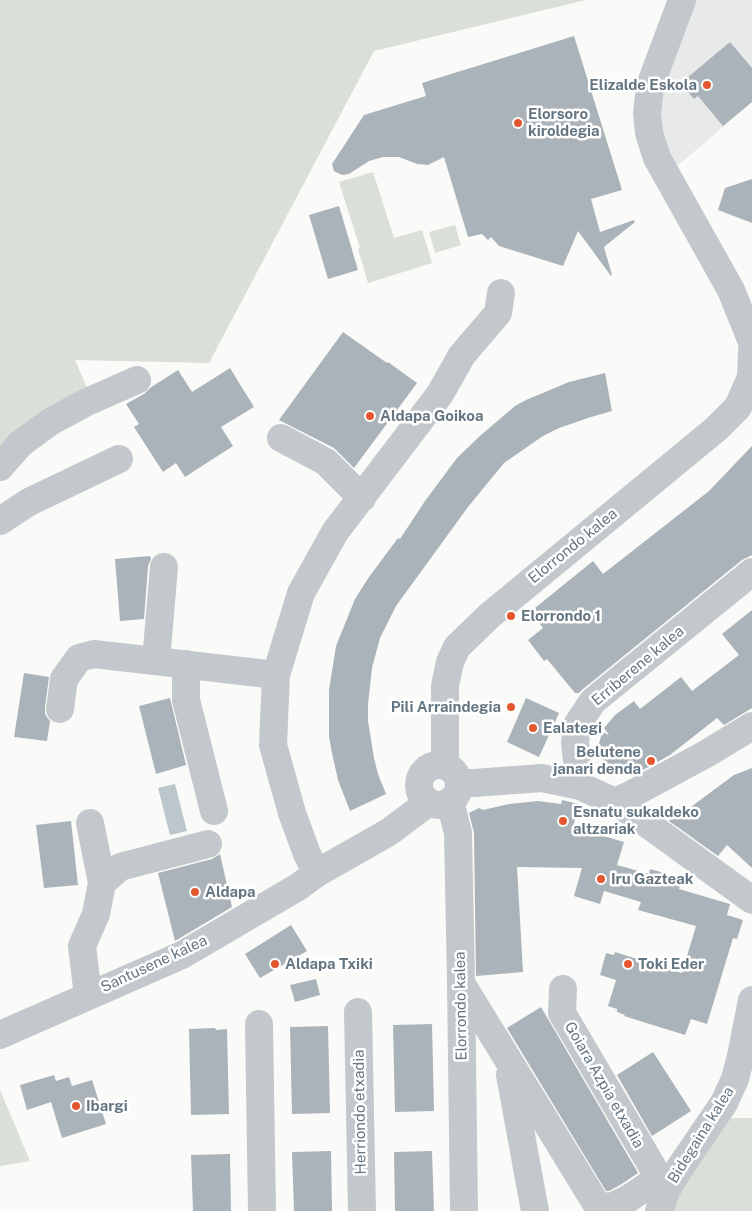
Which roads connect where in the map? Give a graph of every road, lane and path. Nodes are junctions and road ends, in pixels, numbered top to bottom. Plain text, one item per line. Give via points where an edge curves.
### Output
1 (682, 0) edge
2 (502, 293) dead end
3 (752, 342) edge
4 (752, 351) edge
5 (137, 380) dead end
6 (281, 438) dead end
7 (119, 459) dead end
8 (0, 467) edge
9 (362, 498) junction
10 (0, 521) edge
11 (164, 567) dead end
12 (752, 572) edge
13 (156, 661) junction
14 (186, 664) junction
15 (276, 675) junction
16 (60, 709) dead end
17 (752, 726) edge
18 (580, 786) junction
19 (446, 788) junction
20 (615, 802) junction
21 (214, 811) dead end
22 (90, 823) dead end
23 (208, 844) dead end
24 (317, 873) junction
25 (102, 883) junction
26 (752, 900) edge
27 (461, 982) junction
28 (562, 989) dead end
29 (88, 996) junction
30 (752, 1000) edge
31 (358, 1012) dead end
32 (259, 1024) dead end
33 (0, 1035) edge
34 (507, 1058) junction
35 (662, 1193) edge
36 (262, 1211) edge
37 (362, 1211) edge
38 (464, 1211) edge
39 (535, 1211) edge

1 - 3 street via 650,86 649,133 657,158 731,290
2 - 9 street via 498,313 462,355 440,394
4 - 19 street, Elorrondo kalea via 752,377 738,407 716,429 457,646 445,686
5 - 8 street via 50,422 20,444
6 - 9 street via 326,462
7 - 10 street via 29,502
9 - 15 street via 335,532 301,593
11 - 13 street
12 - 18 street, Erriberene kalea via 593,701 578,725 575,743
13 - 14 street
13 - 16 street via 94,654 79,658 64,679
14 - 15 street
14 - 21 street via 186,700
15 - 24 street via 273,745 292,813
17 - 20 street
18 - 19 street via 542,778
18 - 20 street
19 - 24 street, Santusene kalea via 389,832
19 - 27 street, Elorrondo kalea via 458,833
20 - 26 street
22 - 25 street
23 - 25 street via 120,867
24 - 29 street, Santusene kalea via 182,955
25 - 29 street via 96,914 82,946
27 - 34 street
27 - 38 street, Elorrondo kalea
28 - 35 street, Goiara Azpia etxadia via 562,1013
29 - 33 street, Santusene kalea
30 - 35 street, Bidegaina kalea via 735,1079 724,1103
31 - 37 street, Herriondo etxadia
32 - 36 street
34 - 35 street via 597,1205 611,1207 628,1199
34 - 39 street

